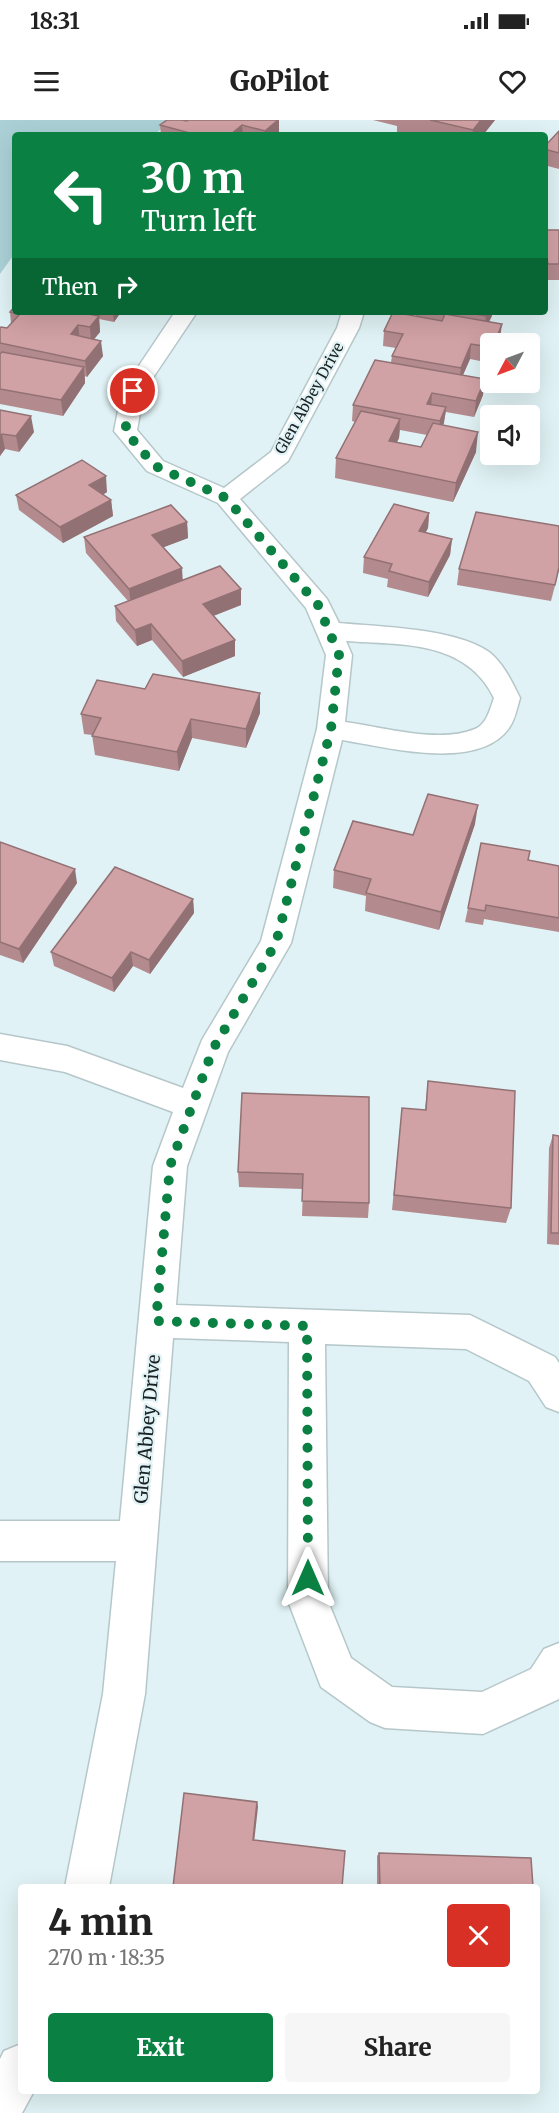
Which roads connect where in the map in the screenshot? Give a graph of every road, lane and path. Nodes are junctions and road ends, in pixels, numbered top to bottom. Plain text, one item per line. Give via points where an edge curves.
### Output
1 (184, 315) edge
2 (352, 315) edge
3 (226, 498) junction
4 (329, 631) junction
5 (331, 729) junction
6 (0, 1047) edge
7 (192, 1105) junction
8 (156, 1321) junction
9 (307, 1326) junction
10 (559, 1394) edge
11 (0, 1541) edge
12 (137, 1541) junction
13 (559, 1665) edge
14 (88, 1884) edge
15 (18, 2073) edge
16 (0, 2106) edge

1 - 3 street, Glen Abbey Drive via 133,391 125,431 155,466
2 - 3 street, Glen Abbey Drive via 280,456
3 - 4 street, Glen Abbey Drive via 318,605
4 - 5 street, Glen Abbey Drive via 339,655
4 - 5 street via 437,643 474,655 497,675 507,698 499,723 484,738 437,745
5 - 7 street, Glen Abbey Drive via 276,943 213,1049
6 - 7 street via 68,1059
7 - 8 street, Glen Abbey Drive via 170,1166
8 - 9 street
8 - 12 street, Glen Abbey Drive
9 - 10 street via 470,1332 542,1369
9 - 13 street via 308,1601 336,1672 385,1707 483,1713 546,1684
11 - 12 street
12 - 14 street, Glen Abbey Drive via 124,1694
15 - 16 street

